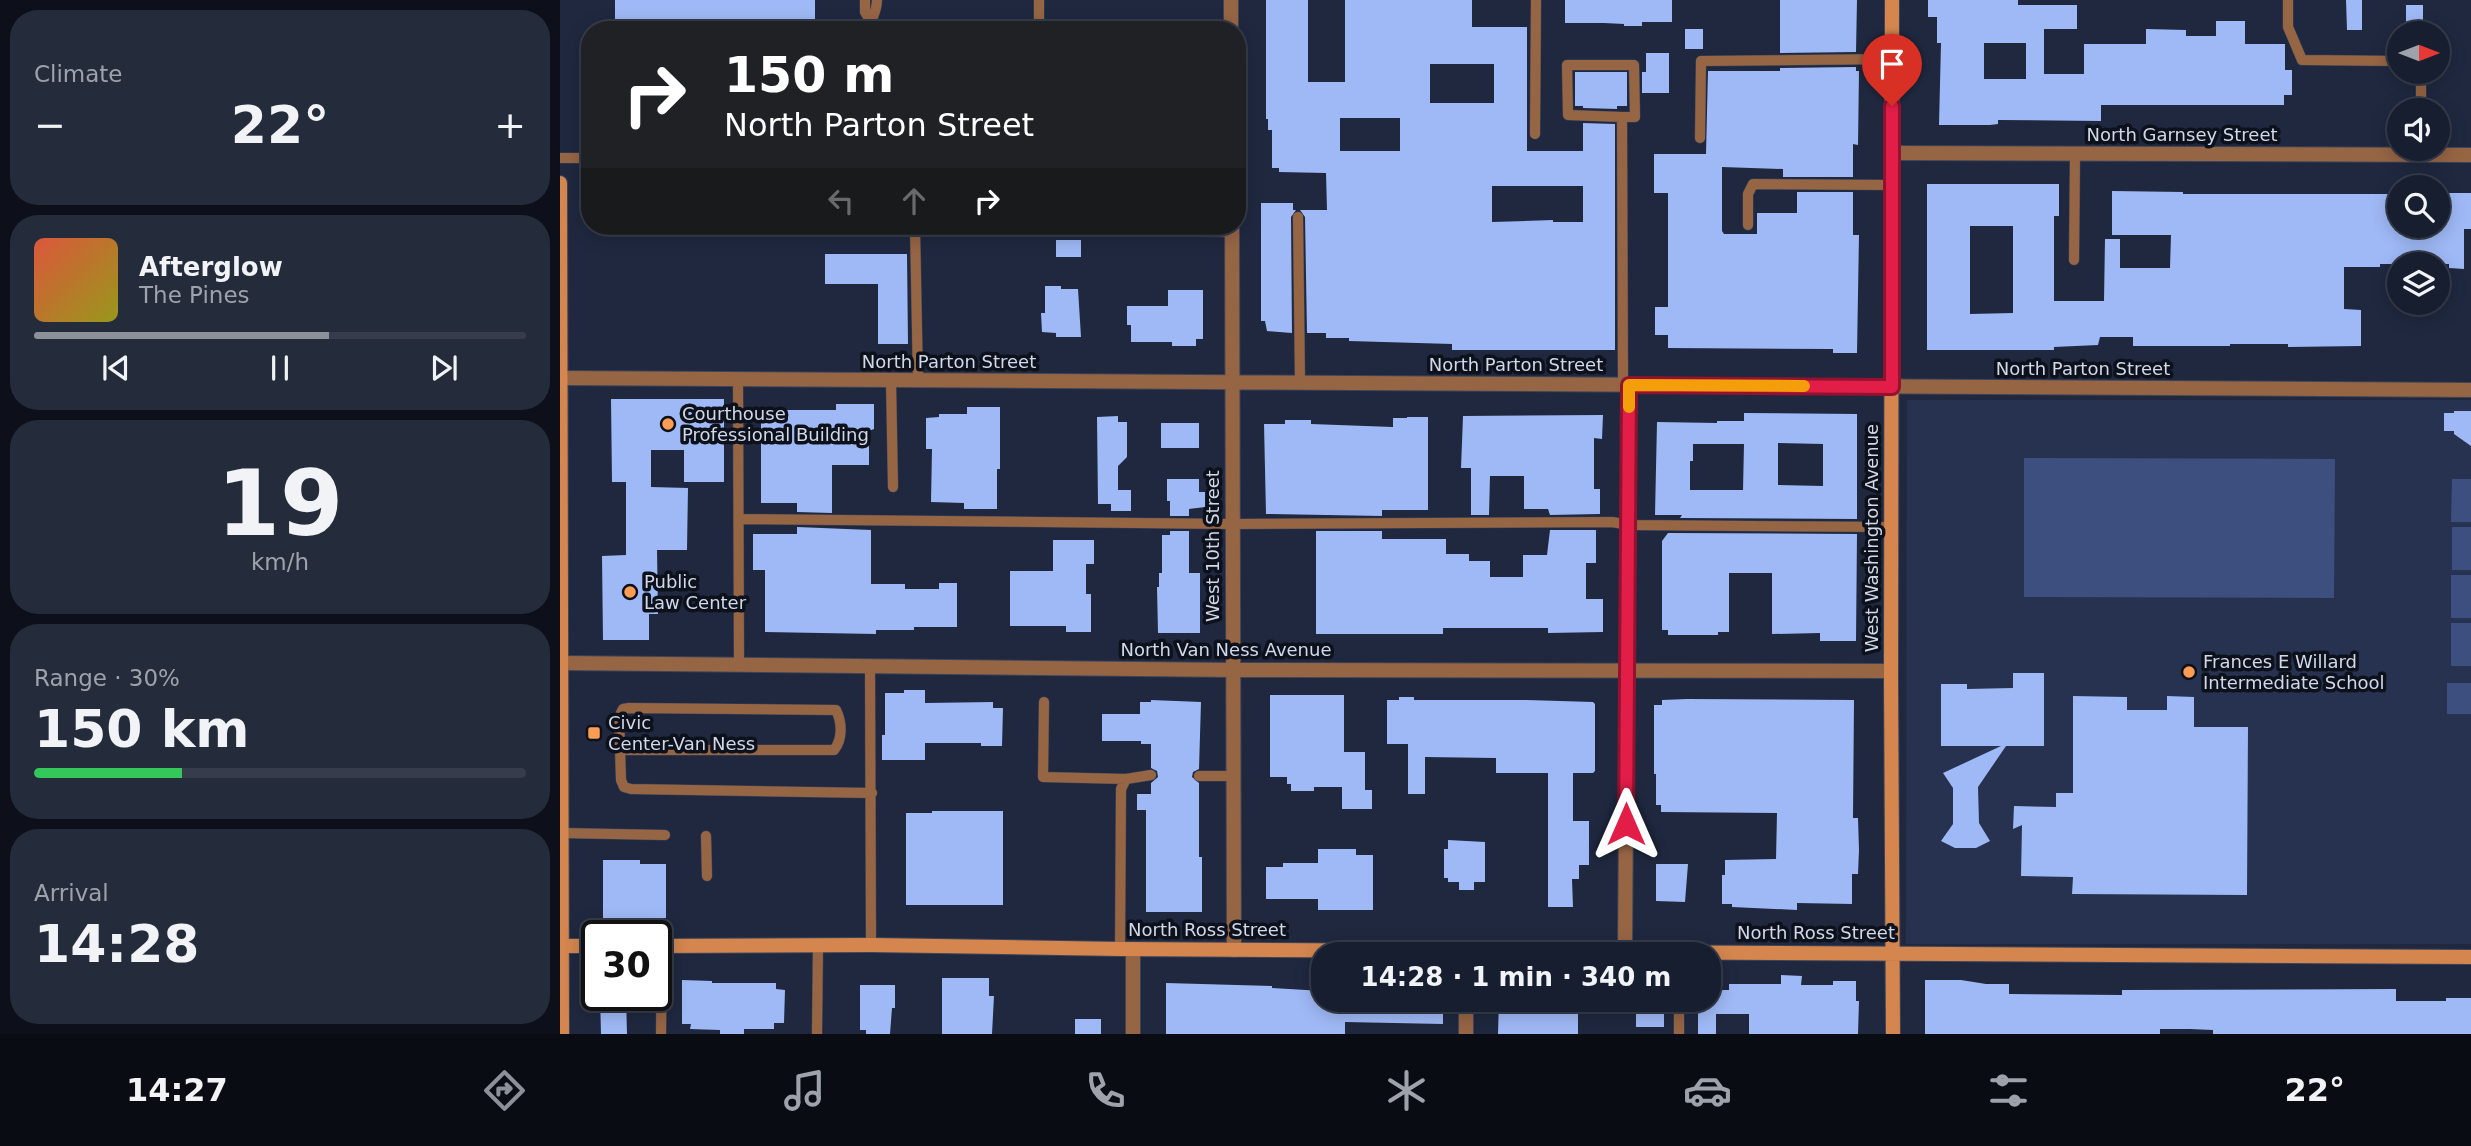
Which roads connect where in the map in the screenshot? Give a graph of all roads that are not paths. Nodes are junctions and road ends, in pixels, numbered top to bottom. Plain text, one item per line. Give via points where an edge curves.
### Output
1 (865, 0) edge
2 (877, 0) edge
3 (1039, 0) edge
4 (1231, 0) edge
5 (1536, 0) edge
6 (1892, 0) edge
7 (1898, 0) edge
8 (2288, 0) edge
9 (868, 21) edge
10 (872, 21) edge
11 (1040, 21) edge
12 (1231, 21) edge
13 (1892, 22) junction
14 (1892, 59) junction
15 (2387, 61) edge
16 (1622, 117) junction
17 (1535, 134) dead end
18 (1700, 138) dead end
19 (2387, 152) edge
20 (1892, 153) junction
21 (2075, 154) junction
22 (2450, 154) edge
23 (2471, 155) edge
24 (560, 158) edge
25 (581, 158) edge
26 (560, 183) edge
27 (1892, 185) junction
28 (1298, 217) dead end
29 (1748, 225) dead end
30 (915, 235) edge
31 (1232, 235) edge
32 (2074, 260) dead end
33 (561, 378) edge
34 (738, 379) junction
35 (891, 380) junction
36 (918, 380) junction
37 (1232, 383) junction
38 (1300, 383) junction
39 (1626, 385) junction
40 (1892, 387) junction
41 (2471, 390) edge
42 (893, 487) dead end
43 (739, 519) junction
44 (1232, 524) junction
45 (1629, 525) junction
46 (1891, 527) junction
47 (561, 663) edge
48 (739, 664) junction
49 (870, 665) junction
50 (1233, 670) junction
51 (1627, 670) junction
52 (1891, 671) junction
53 (1044, 702) dead end
54 (620, 750) junction
55 (1151, 775) dead end
56 (1199, 776) dead end
57 (1233, 776) junction
58 (1126, 779) junction
59 (872, 793) junction
60 (562, 833) junction
61 (665, 835) dead end
62 (706, 836) dead end
63 (706, 876) dead end
64 (1625, 942) edge
65 (818, 945) junction
66 (871, 945) junction
67 (561, 946) edge
68 (581, 946) edge
69 (672, 946) edge
70 (1126, 949) junction
71 (1234, 950) junction
72 (1311, 951) edge
73 (1721, 953) edge
74 (1893, 953) junction
75 (2471, 957) edge
76 (660, 1011) edge
77 (1466, 1012) edge
78 (1679, 1012) edge
79 (562, 1034) edge
80 (661, 1034) edge
81 (817, 1034) edge
82 (1133, 1034) edge
83 (1466, 1034) edge
84 (1679, 1034) edge
85 (1893, 1034) edge

1 - 9 lane
2 - 10 lane
3 - 11 lane
4 - 12 street
5 - 17 lane
6 - 13 street, West Washington Avenue
7 - 13 street
8 - 15 lane via 2288,27 2302,60
13 - 14 street, West Washington Avenue
14 - 18 lane via 1702,61
14 - 20 street, West Washington Avenue
16 - 16 lane via 1568,115 1567,65 1634,65 1635,117
16 - 39 lane
19 - 21 street, North Garnsey Street
20 - 21 street, North Garnsey Street
20 - 27 street, West Washington Avenue
21 - 32 lane
22 - 23 street, North Garnsey Street
24 - 25 lane
26 - 33 street
27 - 29 lane via 1753,184 1748,194
27 - 40 street, West Washington Avenue
28 - 38 lane
30 - 36 lane
31 - 37 street, West 10th Street
33 - 34 street, North Parton Street
33 - 47 street
34 - 35 street, North Parton Street
34 - 43 lane
35 - 36 street, North Parton Street
35 - 42 lane
36 - 37 street, North Parton Street
37 - 38 street, North Parton Street
37 - 44 street, West 10th Street
38 - 39 street, North Parton Street
39 - 40 street, North Parton Street
39 - 45 street
40 - 41 street, North Parton Street
40 - 46 street, West Washington Avenue
43 - 44 lane
43 - 48 lane
44 - 45 lane
44 - 50 street, West 10th Street
45 - 46 lane
45 - 51 street
46 - 52 street, West Washington Avenue
47 - 48 street, North Van Ness Avenue
47 - 60 street
48 - 49 street, North Van Ness Avenue
49 - 50 street, North Van Ness Avenue
49 - 59 lane
50 - 51 street, North Van Ness Avenue
50 - 57 street, West 10th Street
51 - 52 street, North Van Ness Avenue
51 - 64 street
52 - 74 street, West Washington Avenue
53 - 58 lane via 1043,777
54 - 54 lane via 619,718 622,709 629,708 823,708 836,710 840,720 840,744 825,752
54 - 59 lane via 621,780 631,789
55 - 58 lane
56 - 57 lane
57 - 71 street, West 10th Street
58 - 70 lane via 1121,789
59 - 66 lane
60 - 61 lane
60 - 67 street
62 - 63 lane
65 - 66 street, North Ross Street
65 - 69 street, North Ross Street
65 - 81 lane
66 - 70 street, North Ross Street
67 - 68 street
67 - 79 street
70 - 71 street, North Ross Street
70 - 82 street
71 - 72 street, North Ross Street
73 - 74 street, North Ross Street
74 - 75 street, North Ross Street
74 - 85 street, West Washington Avenue
76 - 80 lane
77 - 83 street
78 - 84 lane

